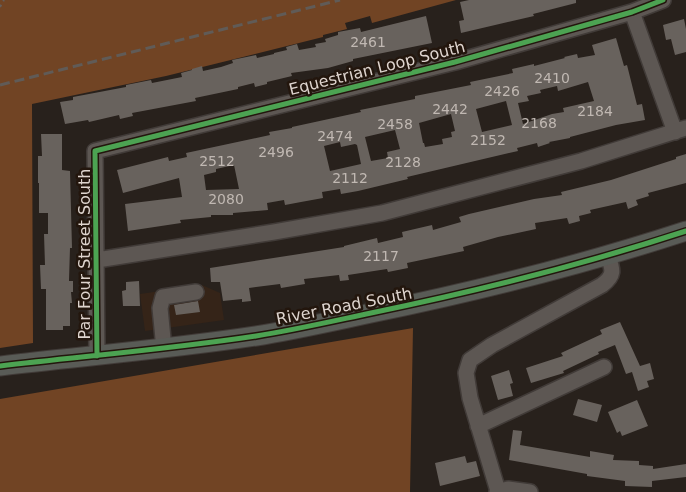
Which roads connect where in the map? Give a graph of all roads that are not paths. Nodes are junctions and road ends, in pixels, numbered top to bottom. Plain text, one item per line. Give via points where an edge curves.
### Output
1 (663, 0) edge
2 (632, 12) junction
3 (681, 130) edge
4 (96, 151) joint
5 (686, 231) edge
6 (608, 256) junction
7 (97, 260) junction
8 (196, 292) dead end
9 (164, 349) junction
10 (97, 356) junction
11 (0, 366) edge
12 (604, 367) dead end
13 (478, 426) junction
14 (498, 492) edge
15 (530, 492) edge

1 - 2 street, Equestrian Loop South
2 - 3 street
2 - 4 street, Equestrian Loop South via 455,62
3 - 7 street via 590,158 382,213
4 - 7 street, Par Four Street South
5 - 6 main road, River Road South
6 - 9 main road, River Road South via 408,306 257,336
6 - 13 street via 612,273 609,280 492,344 470,360 467,384
7 - 10 street, Par Four Street South
8 - 9 street via 163,297 160,308
9 - 10 main road, River Road South
10 - 11 main road, River Road South
12 - 13 street
13 - 14 street
14 - 15 street via 508,488

